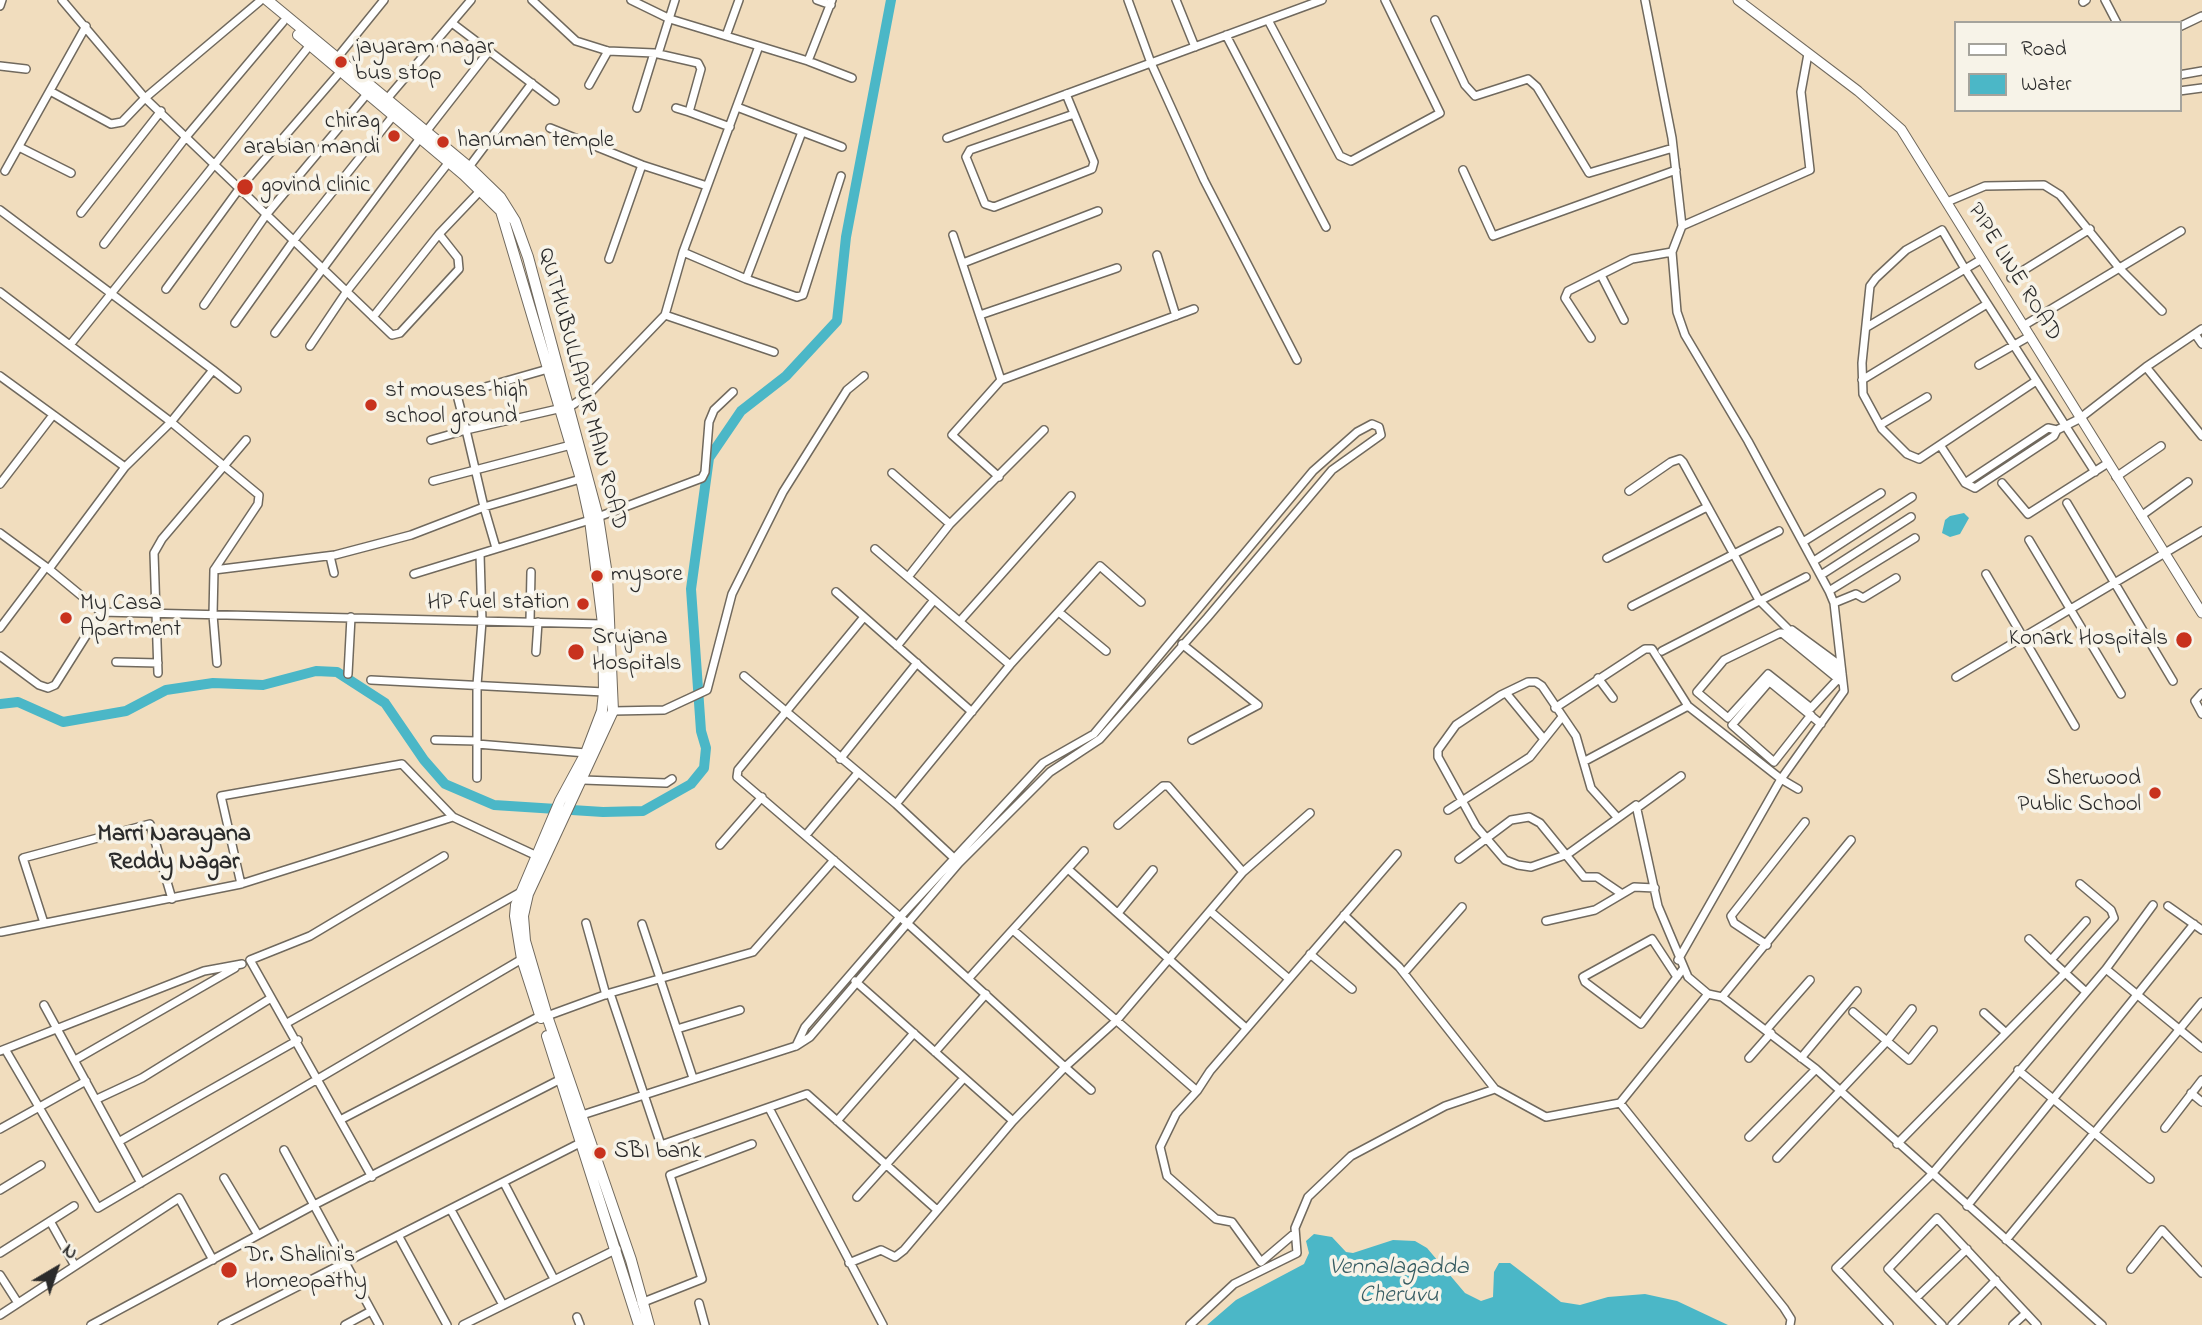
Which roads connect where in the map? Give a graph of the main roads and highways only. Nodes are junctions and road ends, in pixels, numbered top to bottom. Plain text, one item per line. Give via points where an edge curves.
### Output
1 (262, 0) edge
2 (332, 57) junction
3 (423, 135) junction
4 (565, 407) junction
5 (585, 478) junction
6 (594, 519) junction
7 (578, 782) junction
8 (551, 840) junction
9 (543, 1016) junction
10 (578, 1116) junction
11 (639, 1325) edge
12 (649, 1325) edge

1 - 2 main road, QUTHUBULLAPUR MAIN ROAD
1 - 2 main road, QUTHUBULLAPUR MAIN ROAD via 310,45
2 - 3 main road, QUTHUBULLAPUR MAIN ROAD
2 - 3 main road, QUTHUBULLAPUR MAIN ROAD via 341,71 393,116
3 - 4 main road, QUTHUBULLAPUR MAIN ROAD via 501,211 548,369
3 - 4 main road, QUTHUBULLAPUR MAIN ROAD via 469,167 500,197 514,221 528,257
4 - 5 main road, QUTHUBULLAPUR MAIN ROAD
4 - 5 main road, QUTHUBULLAPUR MAIN ROAD via 572,445
5 - 6 main road, QUTHUBULLAPUR MAIN ROAD
6 - 7 main road, QUTHUBULLAPUR MAIN ROAD via 604,692
6 - 7 main road, QUTHUBULLAPUR MAIN ROAD via 607,575 613,711
7 - 8 main road, QUTHUBULLAPUR MAIN ROAD via 572,804
7 - 8 main road, QUTHUBULLAPUR MAIN ROAD via 560,801 548,828
8 - 9 main road, QUTHUBULLAPUR MAIN ROAD via 523,916
8 - 9 main road, QUTHUBULLAPUR MAIN ROAD via 537,856 519,893 515,916 522,959
9 - 10 main road, QUTHUBULLAPUR MAIN ROAD
9 - 10 main road, QUTHUBULLAPUR MAIN ROAD via 561,1079
10 - 11 main road, QUTHUBULLAPUR MAIN ROAD
10 - 12 main road, QUTHUBULLAPUR MAIN ROAD via 631,1260

